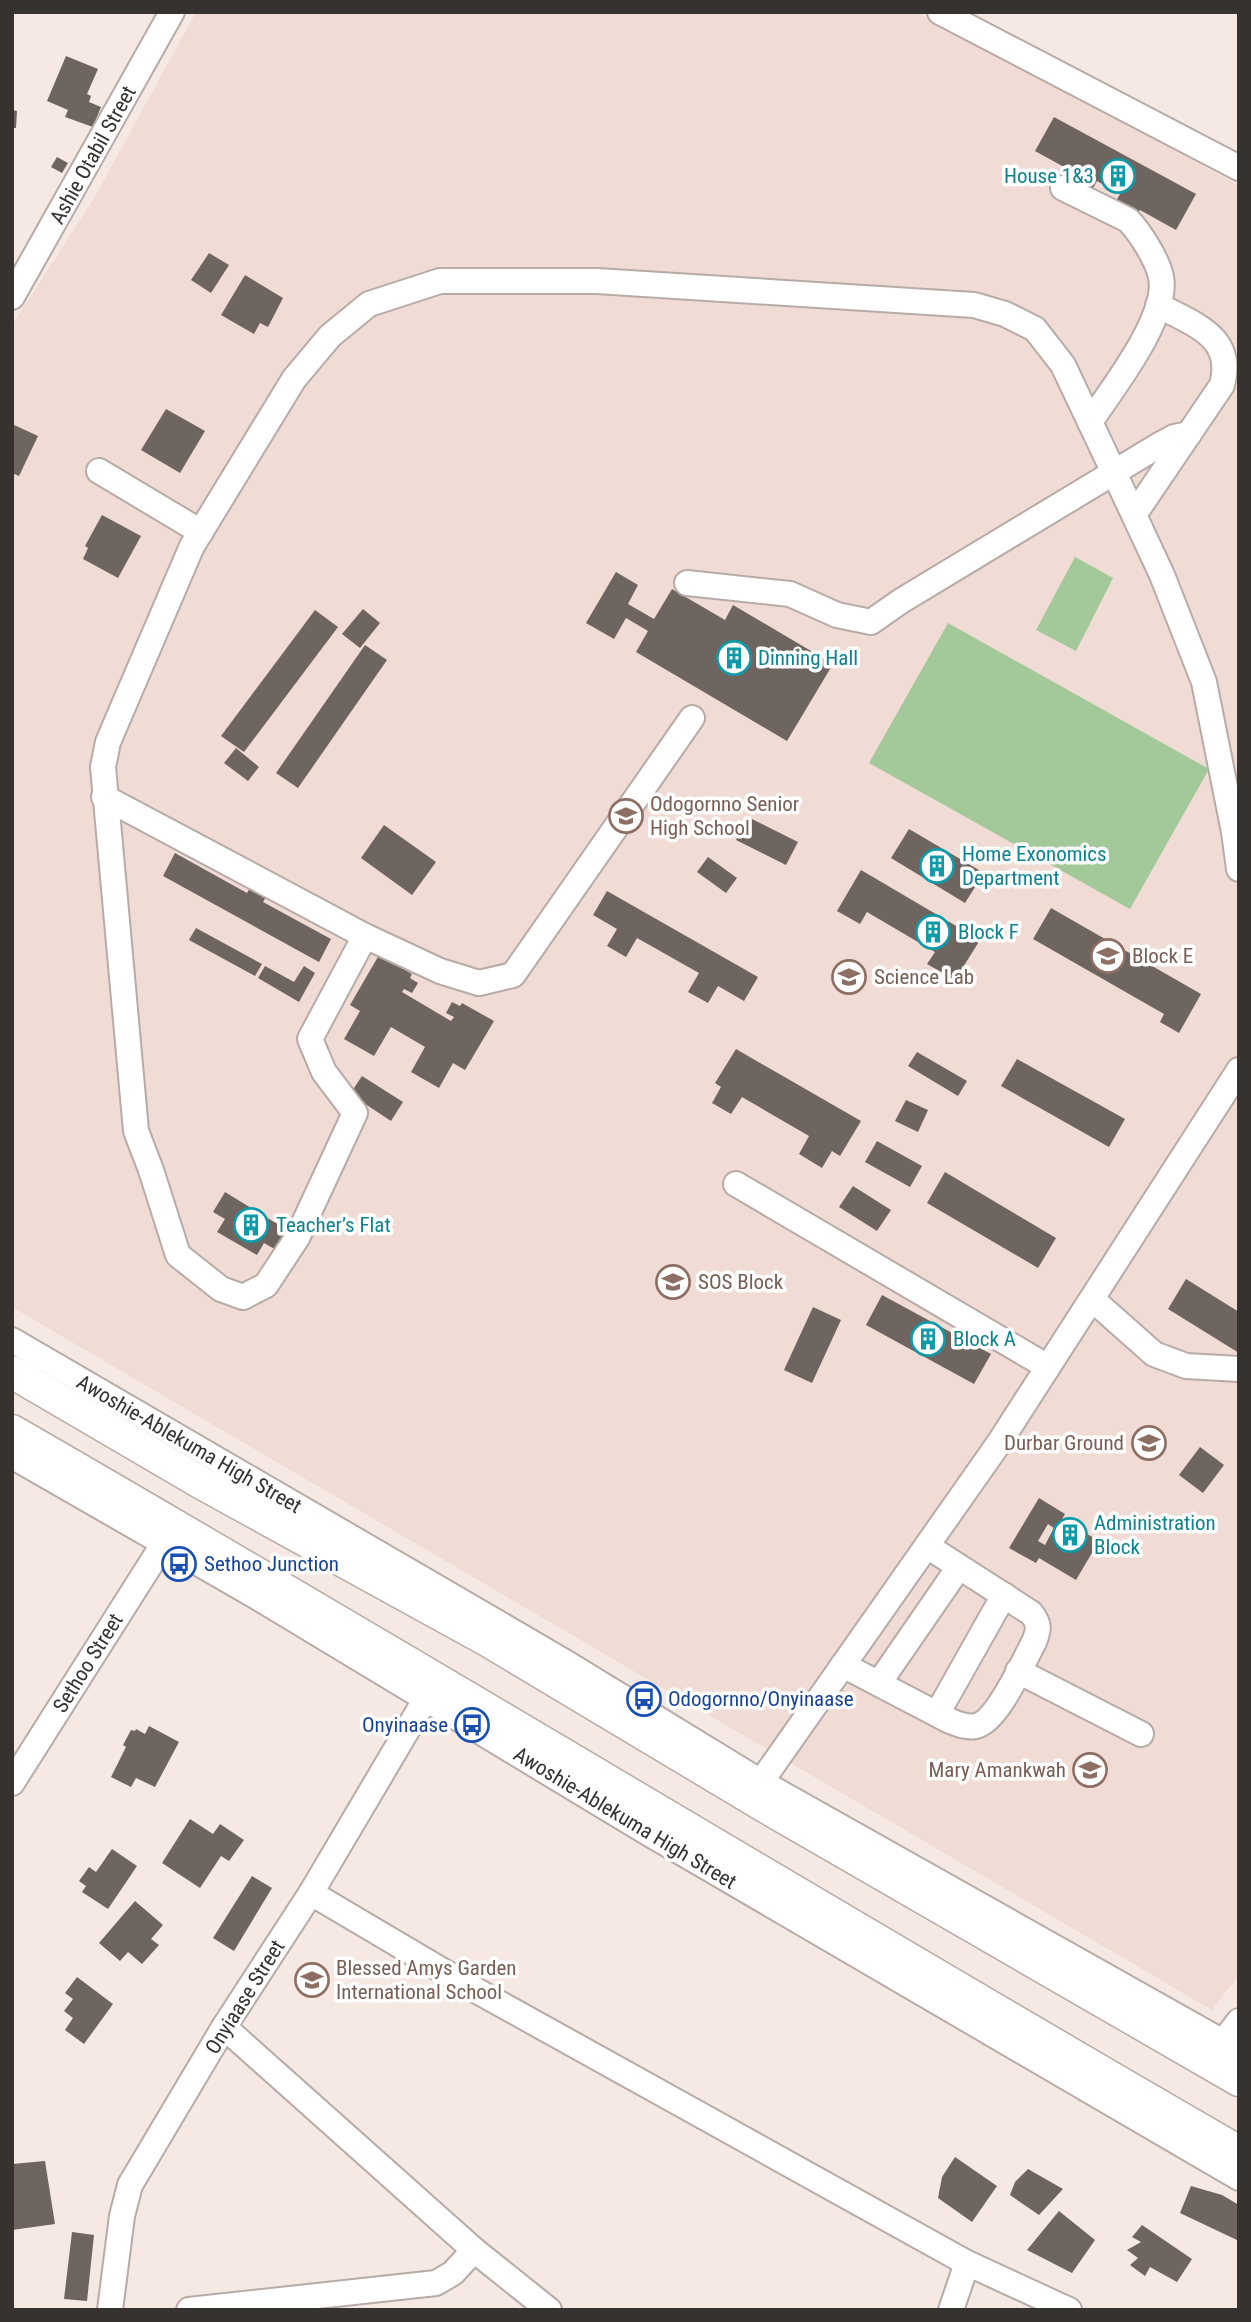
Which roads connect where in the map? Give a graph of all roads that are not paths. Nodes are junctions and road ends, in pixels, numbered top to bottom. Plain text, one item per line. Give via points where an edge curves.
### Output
1 (172, 12) edge
2 (940, 12) edge
3 (1239, 168) edge
4 (1063, 188) dead end
5 (12, 297) edge
6 (1158, 305) junction
7 (1090, 422) junction
8 (1189, 434) junction
9 (99, 471) dead end
10 (1114, 472) junction
11 (1134, 515) junction
12 (201, 532) junction
13 (687, 583) dead end
14 (692, 718) dead end
15 (104, 797) junction
16 (1239, 869) edge
17 (365, 936) junction
18 (1239, 1070) edge
19 (736, 1184) dead end
20 (1092, 1299) junction
21 (12, 1340) edge
22 (1048, 1367) junction
23 (1239, 1369) edge
24 (12, 1373) edge
25 (12, 1431) edge
26 (12, 1456) edge
27 (164, 1543) junction
28 (927, 1546) junction
29 (213, 1547) junction
30 (959, 1566) junction
31 (252, 1594) junction
32 (1004, 1595) junction
33 (843, 1665) junction
34 (558, 1670) junction
35 (1018, 1671) junction
36 (879, 1683) junction
37 (425, 1700) junction
38 (937, 1714) junction
39 (1141, 1734) dead end
40 (761, 1782) junction
41 (12, 1783) edge
42 (654, 1823) junction
43 (311, 1893) junction
44 (1239, 2021) edge
45 (224, 2027) junction
46 (1231, 2047) edge
47 (1239, 2080) edge
48 (1239, 2152) edge
49 (1239, 2178) edge
50 (474, 2250) junction
51 (967, 2263) junction
52 (110, 2310) edge
53 (189, 2310) edge
54 (549, 2310) edge
55 (951, 2310) edge
56 (1069, 2310) edge

1 - 5 street, Ashie Otabil Street
2 - 3 street
4 - 6 street via 1136,227 1161,276
6 - 7 street via 1144,340
6 - 8 street via 1208,332 1225,359 1222,385
7 - 10 street
7 - 12 street via 1063,365 1035,329 974,305 597,281 440,281 369,304 330,337 295,379
8 - 10 street via 1167,440
8 - 11 street
9 - 12 street
10 - 11 street
10 - 13 street via 871,622 837,615 790,594
11 - 16 street via 1204,682
12 - 15 street via 108,742
14 - 17 street via 513,975 479,983 440,971
15 - 17 street
15 - 17 street via 136,1131 178,1255 221,1289 243,1297 266,1285 297,1238 355,1113 324,1072 310,1039
18 - 20 street
19 - 22 street
20 - 22 street
20 - 23 street via 1140,1344 1166,1360 1186,1366
21 - 34 street, Awoshie-Ablekuma High Street
22 - 28 street
24 - 34 main road, Awoshie-Ablekuma High Street via 489,1641
25 - 29 main road, Awoshie-Ablekuma High Street
26 - 27 street, Awoshie-Ablekuma High Street
27 - 31 street, Awoshie-Ablekuma High Street
27 - 41 street, Sethoo Street
28 - 30 street
28 - 33 street
29 - 31 main road
29 - 42 main road, Awoshie-Ablekuma High Street
30 - 32 street
30 - 36 street
31 - 37 street, Awoshie-Ablekuma High Street
32 - 35 street via 1038,1622 1039,1630
32 - 38 street
33 - 36 street
33 - 40 street
34 - 40 street, Awoshie-Ablekuma High Street
34 - 47 main road, Awoshie-Ablekuma High Street via 763,1805
35 - 38 street via 984,1723 965,1726
35 - 39 street
36 - 38 street
37 - 42 street, Awoshie-Ablekuma High Street
37 - 43 street, Onyiaase Street
40 - 46 street, Awoshie-Ablekuma High Street
42 - 48 main road, Awoshie-Ablekuma High Street
42 - 49 street, Awoshie-Ablekuma High Street
43 - 45 street, Onyiaase Street
43 - 51 street via 470,1987
44 - 46 street
45 - 50 street
45 - 52 street, Onyiaase Street via 130,2185
50 - 53 street via 453,2273 436,2283
50 - 54 street
51 - 55 street
51 - 56 street

